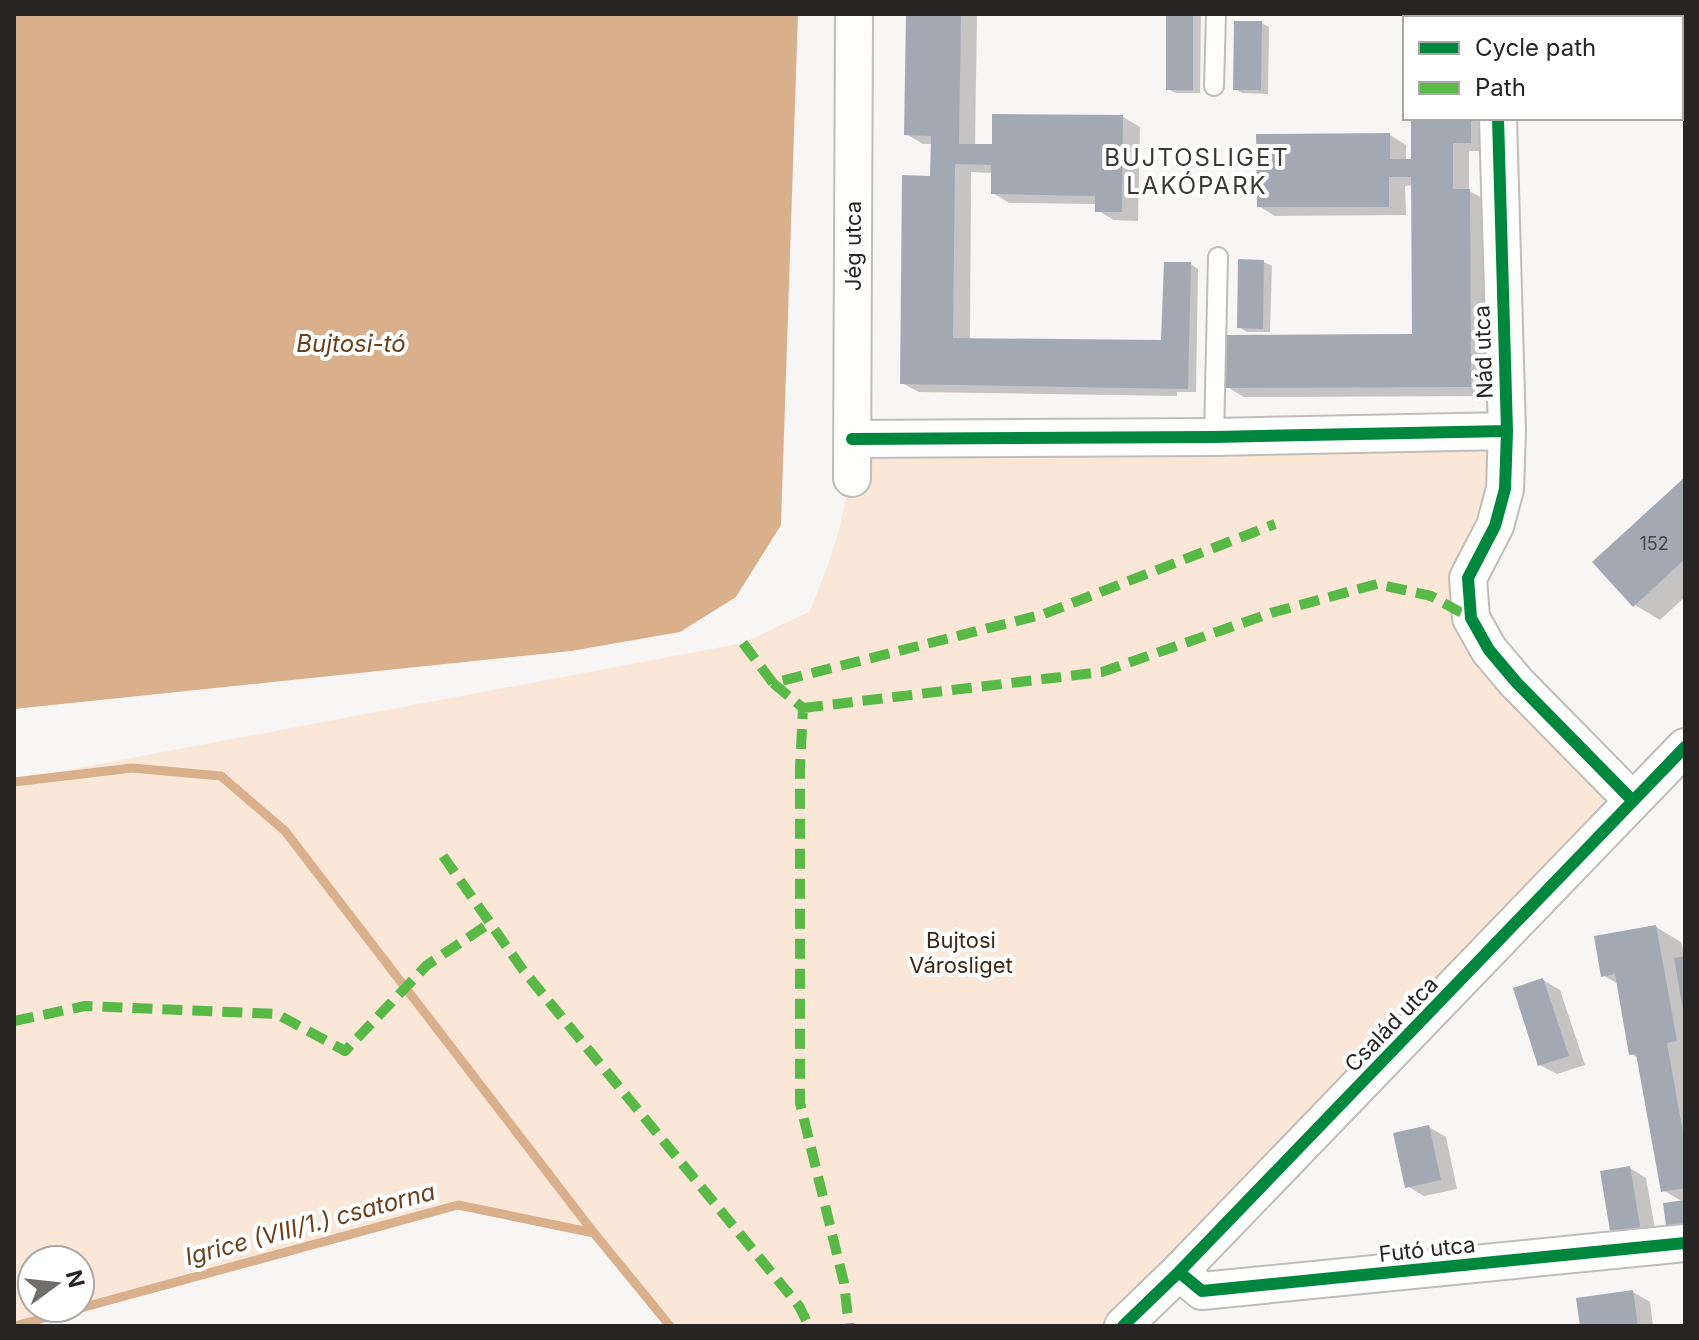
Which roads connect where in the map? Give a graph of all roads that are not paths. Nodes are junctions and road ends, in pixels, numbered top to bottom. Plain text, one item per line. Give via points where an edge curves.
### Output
1 (854, 14) edge
2 (1216, 14) edge
3 (1214, 86) dead end
4 (1498, 120) edge
5 (1218, 257) dead end
6 (1507, 431) junction
7 (1214, 437) junction
8 (852, 439) junction
9 (852, 478) dead end
10 (1685, 747) edge
11 (1633, 801) junction
12 (1685, 1243) edge
13 (1179, 1272) junction
14 (1123, 1326) edge

1 - 8 street, Jég utca
2 - 3 lane
4 - 6 street, Nád utca
5 - 7 lane
6 - 7 street
6 - 11 street, Nád utca via 1505,489 1495,526 1468,578 1471,618 1517,683
7 - 8 street
8 - 9 street, Jég utca
10 - 11 street, Család utca
11 - 13 street, Család utca
12 - 13 street, Futó utca via 1202,1291
13 - 14 street, Család utca

